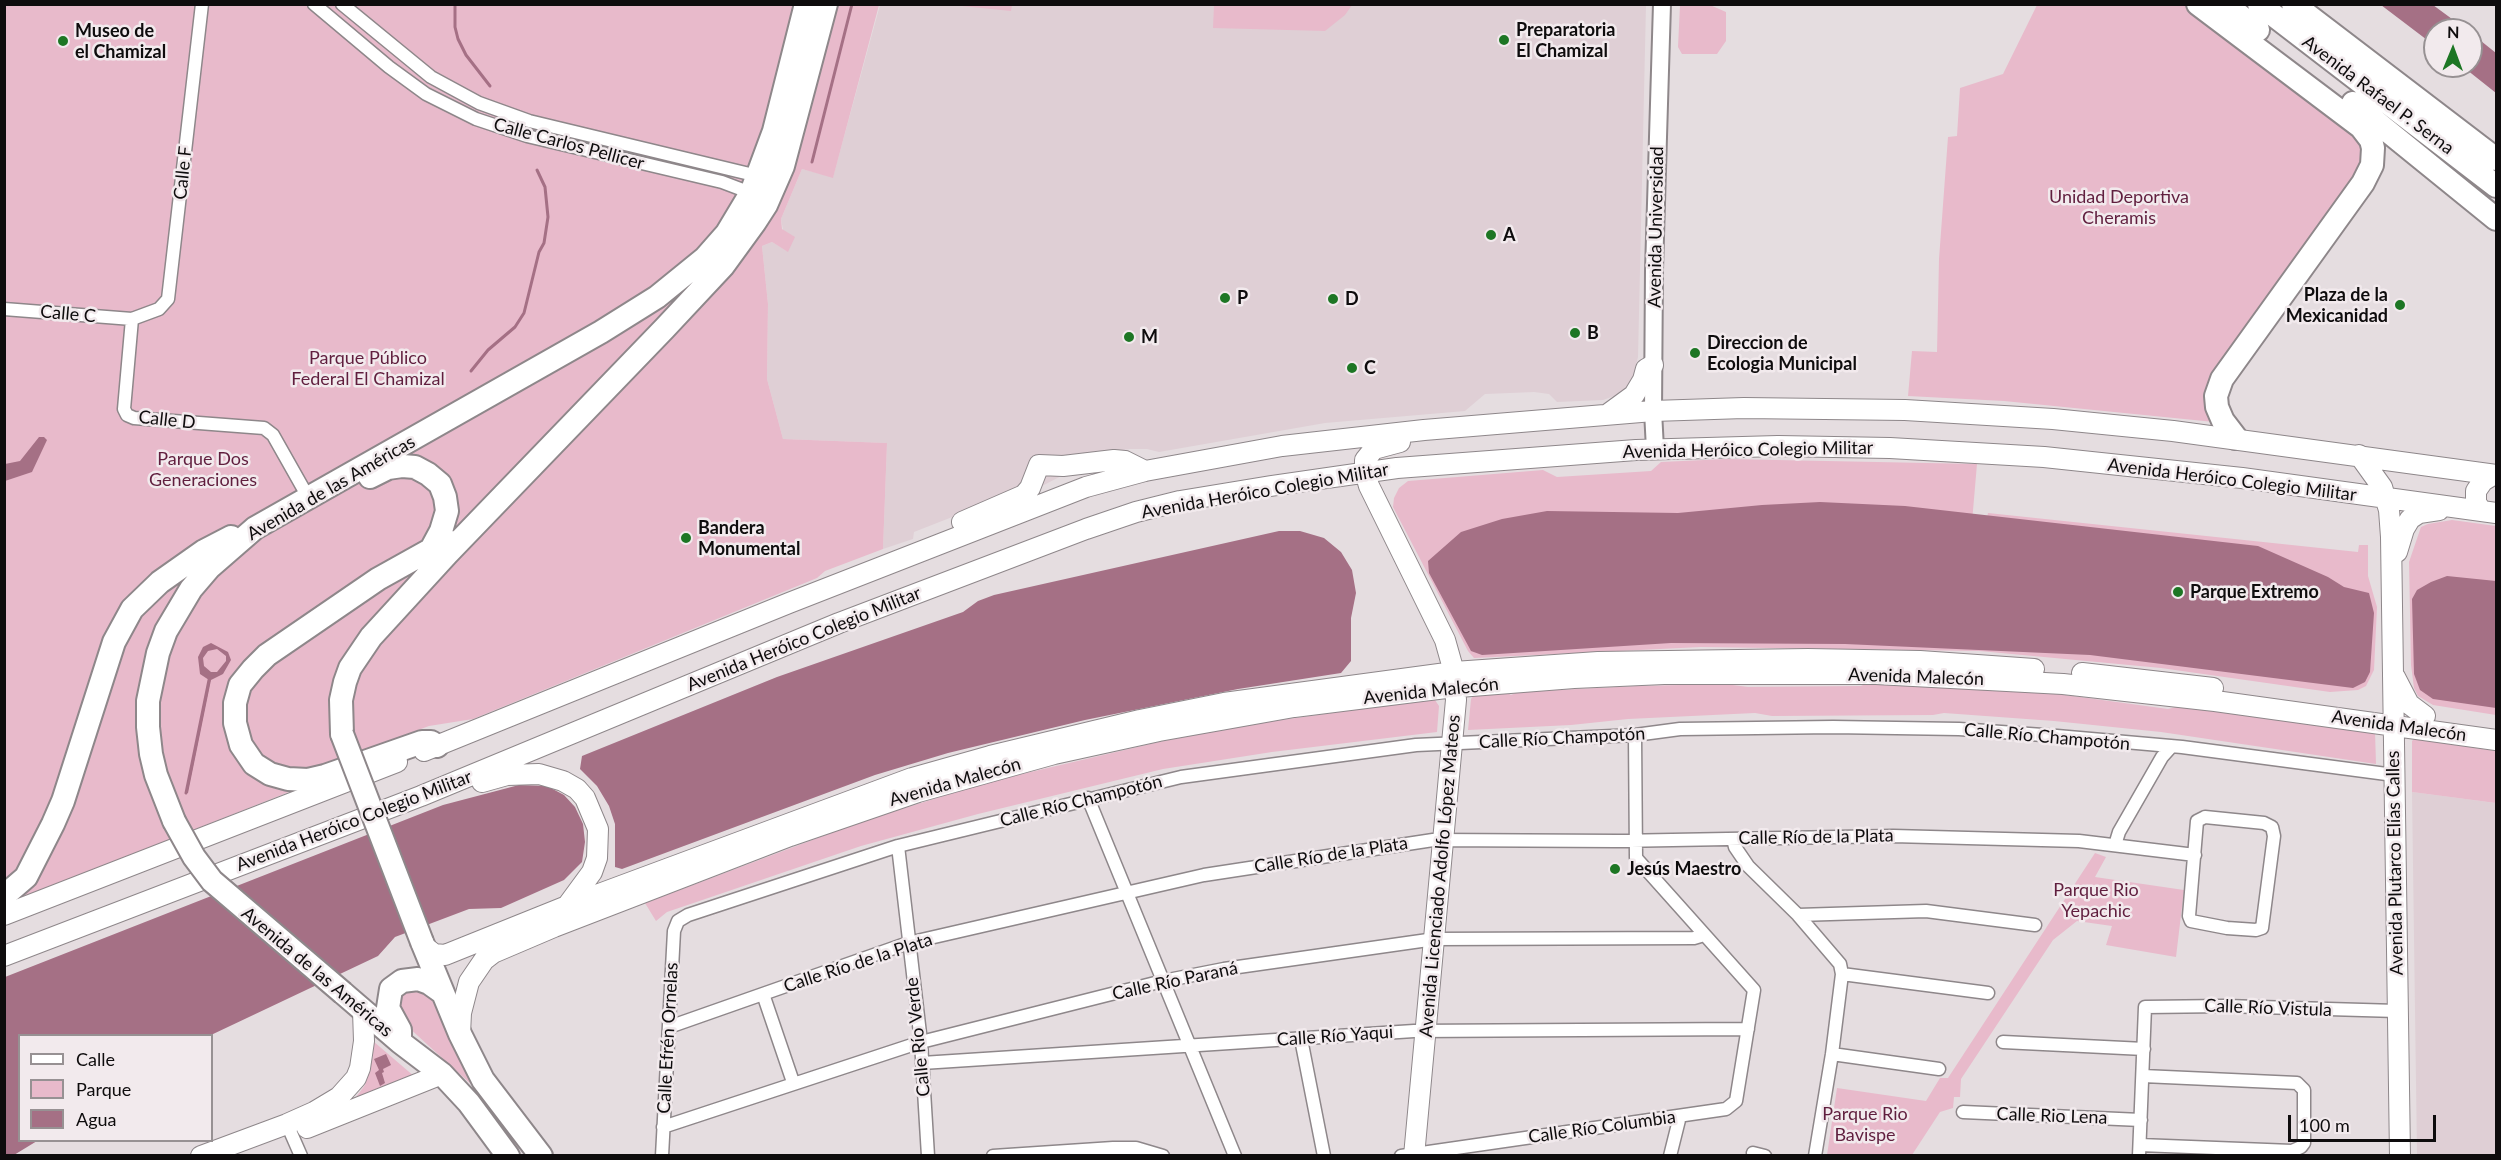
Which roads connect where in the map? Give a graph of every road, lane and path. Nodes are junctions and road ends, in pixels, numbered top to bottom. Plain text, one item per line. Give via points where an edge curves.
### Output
1 (202, 4) edge
2 (314, 4) edge
3 (336, 4) edge
4 (342, 4) edge
5 (806, 4) edge
6 (826, 4) edge
7 (1662, 4) edge
8 (2198, 4) edge
9 (2225, 4) edge
10 (2259, 4) edge
11 (2293, 4) edge
12 (327, 14) junction
13 (2496, 159) edge
14 (755, 184) junction
15 (2496, 186) edge
16 (2496, 219) edge
17 (4, 309) edge
18 (132, 320) junction
19 (1653, 365) junction
20 (1653, 411) junction
21 (1608, 415) junction
22 (1424, 430) junction
23 (2236, 438) junction
24 (1655, 449) junction
25 (2359, 454) junction
26 (1145, 471) junction
27 (1365, 472) junction
28 (2494, 475) edge
29 (346, 478) junction
30 (308, 497) junction
31 (2387, 499) junction
32 (2454, 508) junction
33 (2489, 512) edge
34 (255, 528) junction
35 (460, 541) junction
36 (942, 544) junction
37 (430, 550) junction
38 (2392, 563) junction
39 (398, 608) junction
40 (2394, 673) junction
41 (1455, 680) junction
42 (2425, 716) junction
43 (2393, 719) junction
44 (2496, 726) edge
45 (1635, 735) junction
46 (2496, 740) edge
47 (1453, 743) junction
48 (437, 746) junction
49 (2171, 747) junction
50 (2394, 775) junction
51 (421, 796) junction
52 (1088, 798) junction
53 (1444, 839) junction
54 (1733, 839) junction
55 (1636, 840) junction
56 (2115, 845) junction
57 (898, 846) junction
58 (2195, 855) junction
59 (1126, 892) junction
60 (4, 896) edge
61 (567, 906) junction
62 (4, 915) edge
63 (1798, 915) junction
64 (678, 921) joint
65 (2035, 925) dead end
66 (1704, 934) junction
67 (1435, 939) junction
68 (908, 943) junction
69 (423, 944) junction
70 (4, 956) edge
71 (1842, 974) junction
72 (1163, 981) junction
73 (391, 989) junction
74 (442, 993) junction
75 (1988, 993) dead end
76 (763, 994) junction
77 (363, 1011) junction
78 (2397, 1011) junction
79 (669, 1027) junction
80 (1748, 1029) junction
81 (1426, 1031) junction
82 (460, 1034) junction
83 (1301, 1039) junction
84 (921, 1041) junction
85 (400, 1042) junction
86 (2003, 1042) dead end
87 (1191, 1046) junction
88 (2144, 1049) junction
89 (1832, 1054) junction
90 (922, 1063) junction
91 (1939, 1069) dead end
92 (442, 1074) junction
93 (2142, 1076) junction
94 (793, 1082) junction
95 (496, 1099) junction
96 (468, 1103) junction
97 (1963, 1112) dead end
98 (1680, 1116) junction
99 (317, 1117) junction
100 (2141, 1120) junction
101 (663, 1127) junction
102 (290, 1129) junction
103 (2140, 1150) edge
104 (201, 1155) edge
105 (234, 1155) edge
106 (301, 1155) edge
107 (508, 1155) edge
108 (541, 1155) edge
109 (662, 1155) edge
110 (928, 1155) edge
111 (993, 1155) edge
112 (1163, 1155) edge
113 (1235, 1155) edge
114 (1324, 1155) edge
115 (1410, 1155) edge
116 (1670, 1155) edge
117 (1815, 1155) edge
118 (2400, 1155) edge

1 - 18 street, Calle F via 171,289 159,309
2 - 12 street, Calle Carlos Pellicer
3 - 12 street
4 - 14 street, Calle Carlos Pellicer via 431,77 479,103 529,121
5 - 14 highway, Avenida de las Américas via 774,131
6 - 35 highway via 783,166 755,222 723,266
7 - 19 main road, Avenida Universidad
8 - 23 highway via 2361,127 2373,148 2370,172 2363,183 2222,379 2217,407
9 - 16 highway
10 - 15 highway, Avenida Rafael P. Serna
11 - 13 highway, Avenida Rafael P. Serna
12 - 14 street, Calle Carlos Pellicer via 426,94 476,119 527,136 722,182
14 - 29 highway, Avenida de las Américas via 727,233 705,258 657,297
17 - 18 street, Calle C
18 - 30 street, Calle D via 124,409 127,415 264,428 273,435
19 - 20 main road, Avenida Universidad
19 - 21 main road via 1646,369 1634,395
20 - 21 main road, Avenida Heróico Colegio Militar
20 - 23 main road, Avenida Heróico Colegio Militar via 1905,410 2053,419
20 - 24 main road, Avenida Universidad
21 - 22 main road, Avenida Heróico Colegio Militar
22 - 26 main road, Avenida Heróico Colegio Militar via 1282,446
22 - 27 main road via 1405,441 1374,449 1365,460
23 - 25 main road, Avenida Heróico Colegio Militar
24 - 27 main road, Avenida Heróico Colegio Militar
24 - 31 main road, Avenida Heróico Colegio Militar via 1778,446 1953,451 2160,469
25 - 28 main road, Avenida Heróico Colegio Militar
25 - 31 main road via 2378,478
26 - 36 main road, Avenida Heróico Colegio Militar via 1086,487
26 - 36 main road via 1114,460 1038,465 1024,495 958,523
27 - 41 main road, Avenida Licenciado Adolfo López Mateos via 1445,640
27 - 51 main road, Avenida Heróico Colegio Militar via 1180,501 1136,512 839,623
28 - 33 main road via 2475,491 2476,503
29 - 30 highway, Avenida de las Américas
29 - 37 highway via 369,477 402,466 415,467 440,484 447,511
30 - 34 highway, Avenida de las Américas
31 - 32 main road, Avenida Heróico Colegio Militar
31 - 38 main road, Avenida Plutarco Elías Calles
32 - 33 main road, Avenida Heróico Colegio Militar
32 - 38 main road via 2429,511 2410,519
34 - 60 highway via 204,551 160,582 132,609 114,642 53,824 26,877
34 - 77 highway, Avenida de las Américas, bridge via 191,589 177,609 158,653 148,701 156,775 174,821 212,881
35 - 37 highway
35 - 39 highway
36 - 48 main road, Avenida Heróico Colegio Militar
37 - 39 highway
37 - 48 highway via 378,579 267,656 240,685 235,723 254,764 288,779 325,776 422,742
38 - 40 main road, Avenida Plutarco Elías Calles
39 - 69 highway, bridge via 350,668 341,700 342,734
40 - 42 main road via 2409,704
40 - 43 main road, Avenida Plutarco Elías Calles
41 - 43 main road, Avenida Malecón via 1795,673 1940,677 2062,684
41 - 47 main road, Avenida Licenciado Adolfo López Mateos
41 - 61 main road, Avenida Malecón via 1224,703 990,756 874,790
41 - 82 main road, Avenida Malecón via 1159,731 1005,767 872,807 494,953 469,982
42 - 43 main road, Avenida Malecón
42 - 44 main road, Avenida Malecón
43 - 46 main road, Avenida Malecón
43 - 50 main road, Avenida Plutarco Elías Calles
45 - 47 street, Calle Río Champotón
45 - 49 street, Calle Río Champotón via 1680,729 1959,729
45 - 55 street
47 - 52 street, Calle Río Champotón via 1181,777
47 - 53 main road, Avenida Licenciado Adolfo López Mateos
48 - 62 main road, Avenida Heróico Colegio Militar
49 - 50 street, Calle Río Champotón
49 - 56 street
50 - 78 main road, Avenida Plutarco Elías Calles
51 - 61 main road via 523,773 550,776 577,789 591,808 599,844 592,872
51 - 70 main road, Avenida Heróico Colegio Militar
52 - 57 street, Calle Río Champotón
52 - 59 street
53 - 55 street, Calle Río de la Plata
53 - 59 street, Calle Río de la Plata via 1204,874
53 - 67 main road, Avenida Licenciado Adolfo López Mateos
54 - 55 street, Calle Río de la Plata
54 - 56 street, Calle Río de la Plata via 1893,836
54 - 63 street via 1734,847 1749,866
55 - 66 street via 1636,858
56 - 58 street, Calle Río de la Plata
57 - 64 street, Calle Río Champotón
57 - 68 street, Calle Río Verde
58 - 58 street via 2191,921 2227,928 2262,928 2272,827 2205,816 2198,821
59 - 68 street, Calle Río de la Plata
59 - 72 street
61 - 69 main road, Avenida Malecón via 445,955 434,954
63 - 65 street via 1926,911
63 - 71 street via 1834,955
64 - 79 street, Calle Efrén Ornelas via 674,931
66 - 67 street, Calle Río Paraná via 1694,938
66 - 80 street via 1754,990
67 - 72 street, Calle Río Paraná
67 - 81 main road, Avenida Licenciado Adolfo López Mateos
68 - 76 street, Calle Río de la Plata
68 - 84 street, Calle Río Verde
69 - 74 highway
71 - 75 street
71 - 89 street
72 - 84 street, Calle Río Paraná
72 - 87 street
73 - 74 highway via 402,981 418,979
73 - 77 highway
73 - 85 highway via 388,1008 400,1030
74 - 82 highway
76 - 79 street, Calle Río de la Plata
76 - 94 street
77 - 85 highway, Avenida de las Américas
77 - 99 main road via 364,1048 356,1078
78 - 88 street, Calle Río Vistula via 2148,1006
78 - 118 main road, Avenida Plutarco Elías Calles
79 - 101 street, Calle Efrén Ornelas
80 - 81 street, Calle Río Yaqui
80 - 98 street, Calle Río Columbia via 1736,1101 1732,1106
81 - 83 street, Calle Río Yaqui
81 - 115 main road, Avenida Licenciado Adolfo López Mateos
82 - 95 highway
83 - 87 street, Calle Río Yaqui
83 - 114 street
84 - 90 street, Calle Río Verde
84 - 94 street, Calle Río Paraná
85 - 92 highway, Avenida de las Américas
86 - 88 street
87 - 90 street, Calle Río Yaqui
87 - 113 street
88 - 93 street
89 - 91 street
89 - 117 street
90 - 110 street, Calle Río Verde
92 - 96 highway, Avenida de las Américas
92 - 99 main road
93 - 100 street
93 - 103 street via 2297,1083 2304,1090 2304,1143 2292,1151
94 - 101 street, Calle Río Paraná
95 - 96 highway
95 - 108 highway
96 - 107 highway, Avenida de las Américas
97 - 100 street, Calle Rio Lena
98 - 115 street, Calle Río Columbia
98 - 116 street
99 - 102 main road
100 - 103 street
101 - 109 street, Calle Efrén Ornelas
102 - 104 main road
102 - 105 main road
102 - 106 street
111 - 112 street via 1113,1148 1136,1148

